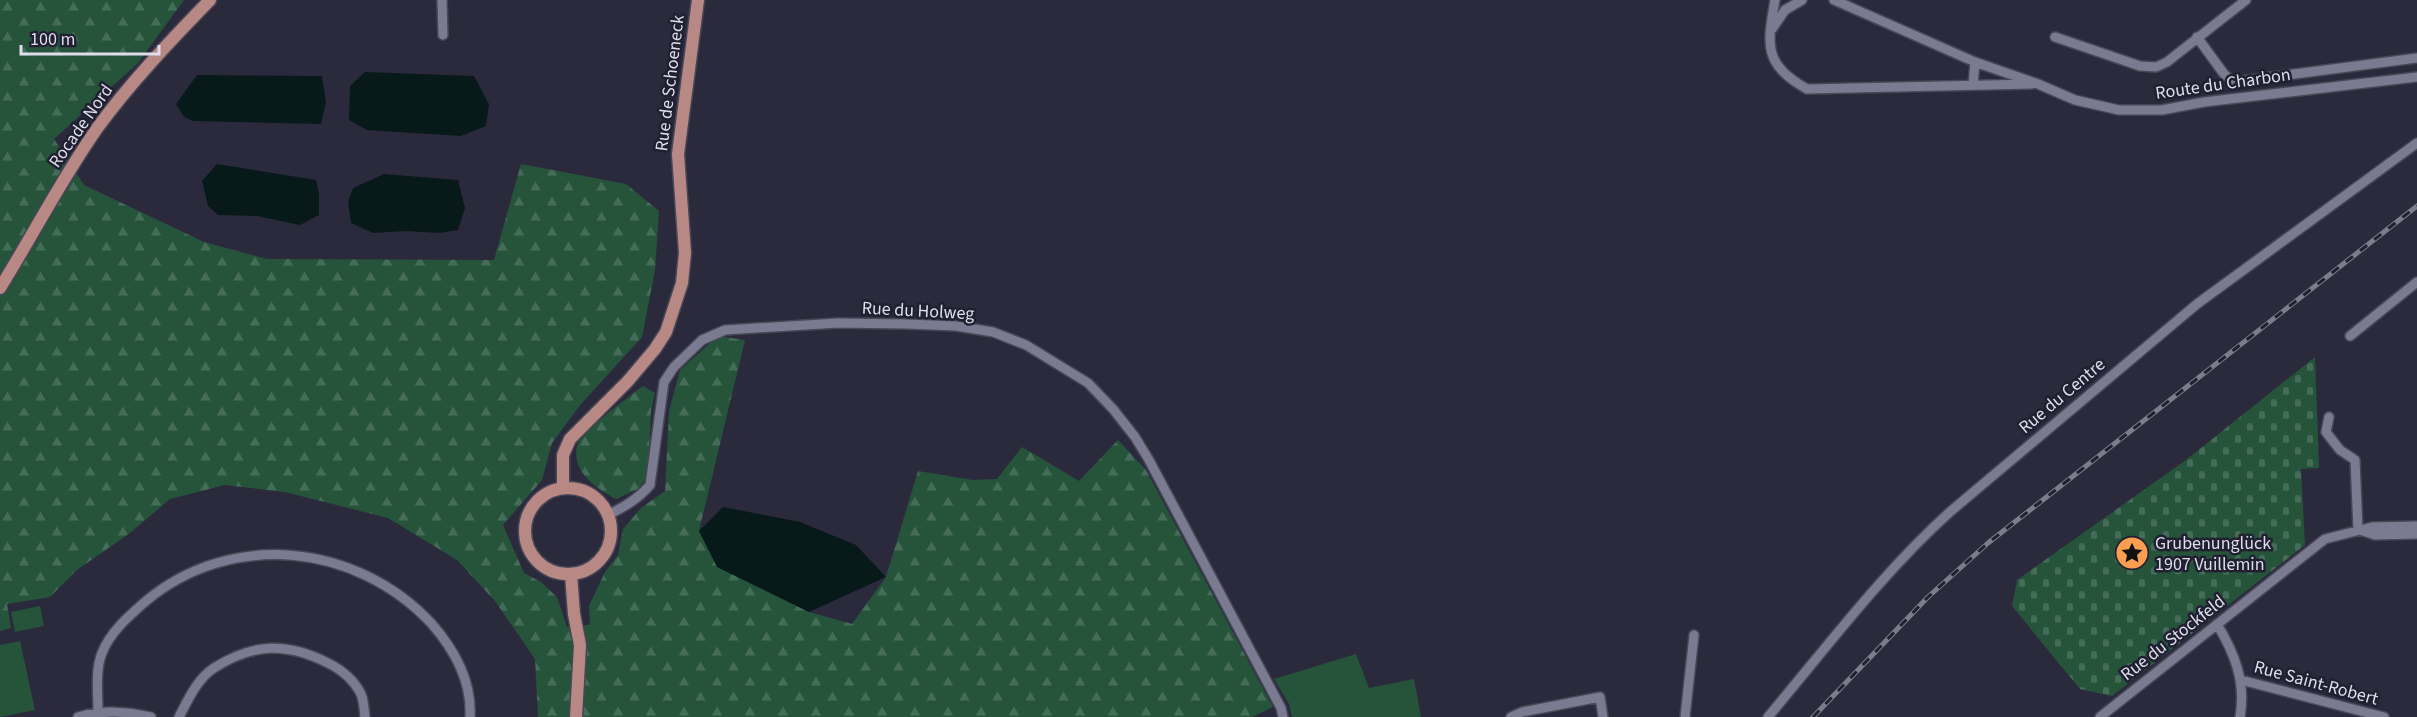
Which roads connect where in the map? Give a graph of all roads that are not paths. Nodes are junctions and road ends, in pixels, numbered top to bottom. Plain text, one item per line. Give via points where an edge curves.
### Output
1 (210, 0) edge
2 (442, 0) edge
3 (698, 0) edge
4 (1775, 0) edge
5 (1802, 0) edge
6 (1834, 0) edge
7 (2246, 0) edge
8 (1769, 33) junction
9 (443, 35) dead end
10 (2055, 37) dead end
11 (2197, 37) junction
12 (2417, 58) edge
13 (1975, 63) junction
14 (2417, 77) edge
15 (2038, 84) junction
16 (1973, 85) junction
17 (2417, 143) edge
18 (2417, 282) edge
19 (0, 288) edge
20 (2350, 336) dead end
21 (2329, 417) dead end
22 (563, 488) junction
23 (608, 515) junction
24 (2417, 526) edge
25 (2358, 530) junction
26 (2417, 534) edge
27 (571, 574) junction
28 (2217, 624) junction
29 (1694, 635) dead end
30 (2241, 680) junction
31 (98, 712) junction
32 (78, 717) edge
33 (151, 717) edge
34 (179, 717) edge
35 (365, 717) edge
36 (470, 717) edge
37 (576, 717) edge
38 (1283, 717) edge
39 (1511, 717) edge
40 (1603, 717) edge
41 (1685, 717) edge
42 (1768, 717) edge
43 (2100, 717) edge
44 (2240, 717) edge
45 (2381, 717) edge

1 - 19 main road, Rocade Nord via 161,50 99,126
2 - 9 street
3 - 22 main road, Rue de Schoeneck via 679,141 685,253 682,283 666,332 651,354 570,439 563,455
4 - 8 street, Route du Charbon
5 - 8 street via 1785,10
6 - 13 street, Route du Charbon
7 - 11 street
8 - 16 street, Route du Charbon via 1774,58 1788,78 1808,89
10 - 11 street via 2140,66 2156,67
11 - 12 street via 2233,82
13 - 15 street, Route du Charbon
13 - 16 street
14 - 15 street, Route du Charbon via 2139,111 2084,103
15 - 16 street, Route du Charbon
17 - 42 street, Rue du Centre via 2197,303 1951,511 1879,584
18 - 20 street
21 - 25 street via 2326,432 2340,450 2355,460
22 - 23 main road via 592,495
22 - 27 main road via 541,497 533,506 527,516 525,538 536,560 546,568
23 - 27 main road via 610,538 603,556 589,568
23 - 38 street, Rue du Holweg via 643,494 650,485 664,382 702,340 725,330 838,323 946,326 993,332 1026,345 1088,383 1113,409 1149,460
24 - 25 street, Rue du Stockfeld
25 - 26 street via 2375,535
25 - 28 street, Rue du Stockfeld via 2325,539
27 - 37 main road via 580,645
28 - 30 street via 2235,655
28 - 43 street, Rue du Stockfeld
29 - 41 street
30 - 44 street
30 - 45 street, Rue Saint-Robert
31 - 32 street
31 - 33 street
31 - 36 street via 101,655 110,637 158,591 219,564 252,556 286,554 315,557 378,580 422,614 454,652 464,675
34 - 35 street via 193,690 212,669 256,650 277,647 314,656 352,679 362,696
39 - 40 street via 1600,697

